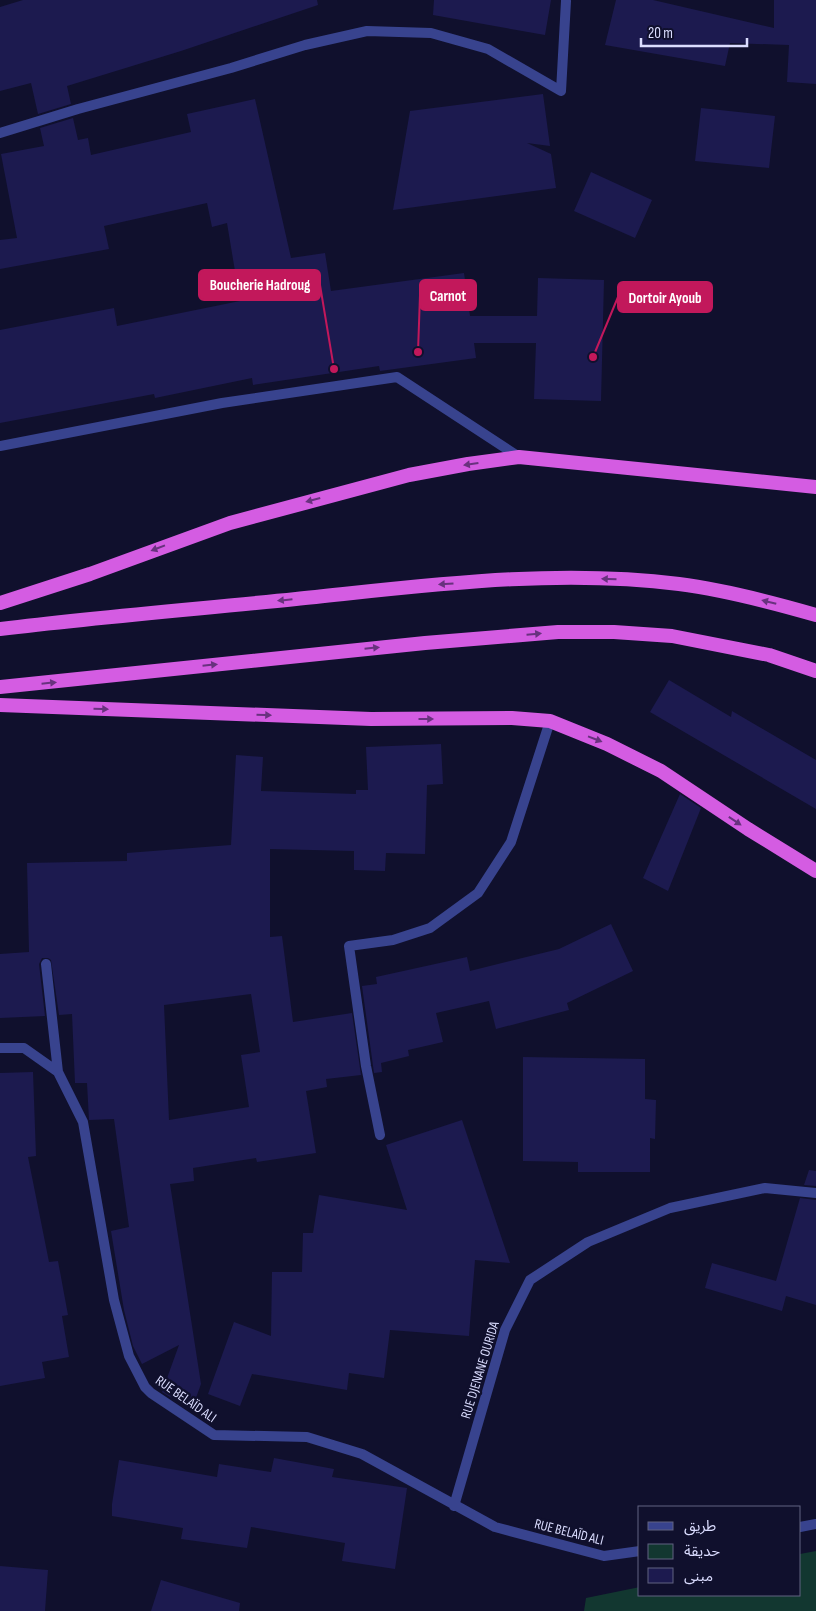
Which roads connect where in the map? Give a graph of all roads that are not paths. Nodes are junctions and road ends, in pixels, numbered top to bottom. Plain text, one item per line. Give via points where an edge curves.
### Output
1 (566, 0) edge
2 (0, 133) edge
3 (0, 446) edge
4 (519, 458) junction
5 (816, 487) edge
6 (0, 603) edge
7 (816, 615) edge
8 (0, 629) edge
9 (816, 671) edge
10 (0, 687) edge
11 (0, 705) edge
12 (550, 721) junction
13 (816, 871) edge
14 (46, 964) dead end
15 (0, 1048) edge
16 (58, 1072) junction
17 (380, 1135) dead end
18 (816, 1193) edge
19 (454, 1506) junction
20 (816, 1524) edge
21 (801, 1527) edge
22 (638, 1550) edge

1 - 2 street via 560,91 488,49 431,33 367,31 305,45
3 - 4 street via 222,403 397,377
4 - 5 highway
4 -> 6 highway via 409,475 230,523
7 -> 8 highway via 730,592 678,584 618,579 532,578 432,585
10 -> 9 highway via 558,632 672,636 769,655
11 -> 12 highway via 371,720 512,718
12 -> 13 highway via 661,771
12 - 17 street via 511,842 478,893 430,928 393,940 349,946 366,1066
14 - 16 street
15 - 16 street, RUE BELAÏD ALI via 24,1048
16 - 19 street, RUE BELAÏD ALI via 83,1122 114,1300 129,1356 145,1387 214,1436 307,1437 362,1454
18 - 19 street, RUE DJENANE OURIDA via 765,1188 670,1208 588,1242 530,1280 505,1330
19 - 22 street, RUE BELAÏD ALI via 495,1527 604,1556
20 - 21 street

